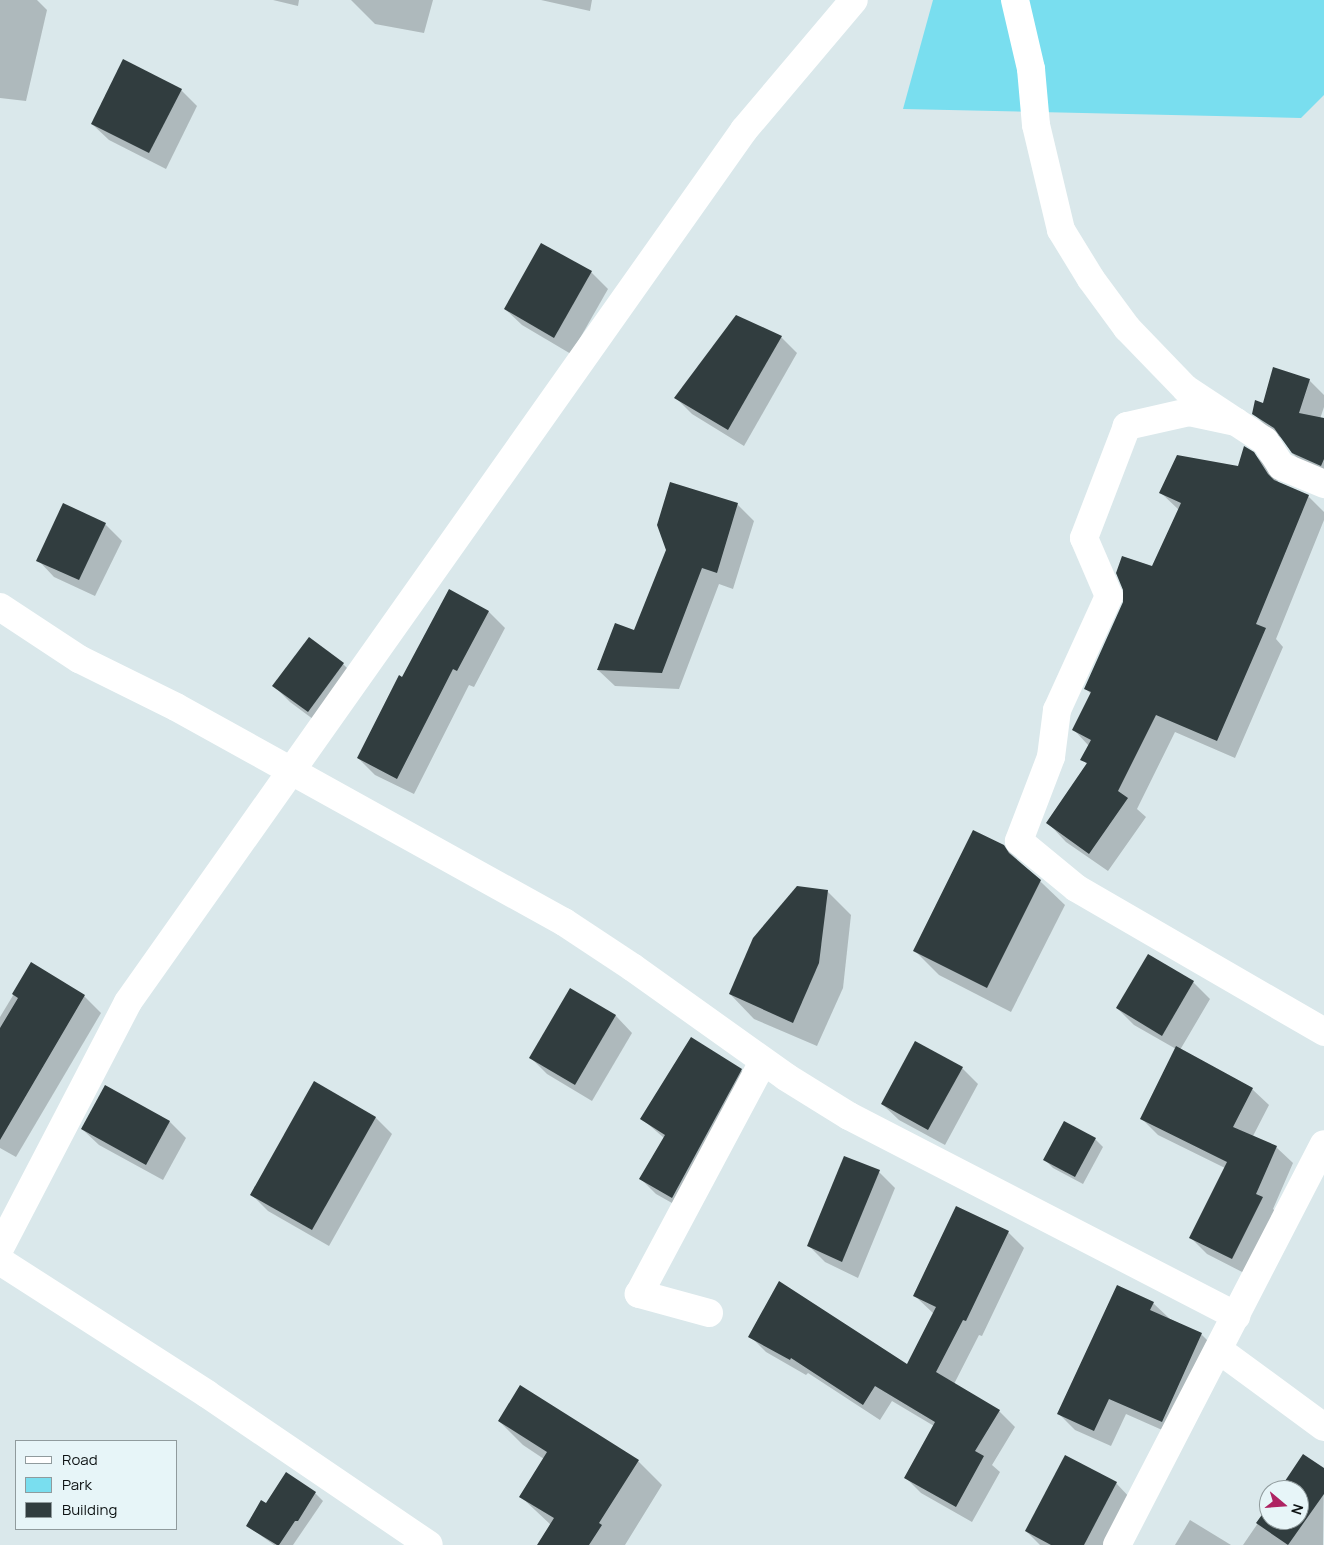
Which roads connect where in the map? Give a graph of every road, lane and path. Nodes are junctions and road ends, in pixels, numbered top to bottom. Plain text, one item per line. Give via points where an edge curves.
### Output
1 (854, 0) edge
2 (1015, 0) edge
3 (1236, 422) junction
4 (1324, 484) edge
5 (0, 607) edge
6 (292, 771) junction
7 (1324, 1032) edge
8 (763, 1062) junction
9 (1324, 1144) edge
10 (0, 1248) edge
11 (0, 1261) edge
12 (709, 1313) dead end
13 (1236, 1316) junction
14 (1219, 1350) junction
15 (1324, 1427) edge
16 (1125, 1542) edge
17 (429, 1545) edge

1 - 6 street via 744,130
2 - 3 street via 1031,69 1036,125 1061,230 1127,328 1186,389
3 - 4 street via 1265,441 1281,466
3 - 7 street via 1189,412 1127,426 1084,538 1109,596 1057,710 1051,757 1019,841 1076,888
5 - 6 street via 79,659 176,707
6 - 8 street via 564,922
6 - 10 street via 128,1002
8 - 12 street via 639,1294
8 - 13 street via 849,1116
9 - 13 street
11 - 17 street via 207,1394
13 - 14 street
14 - 15 street
14 - 16 street

